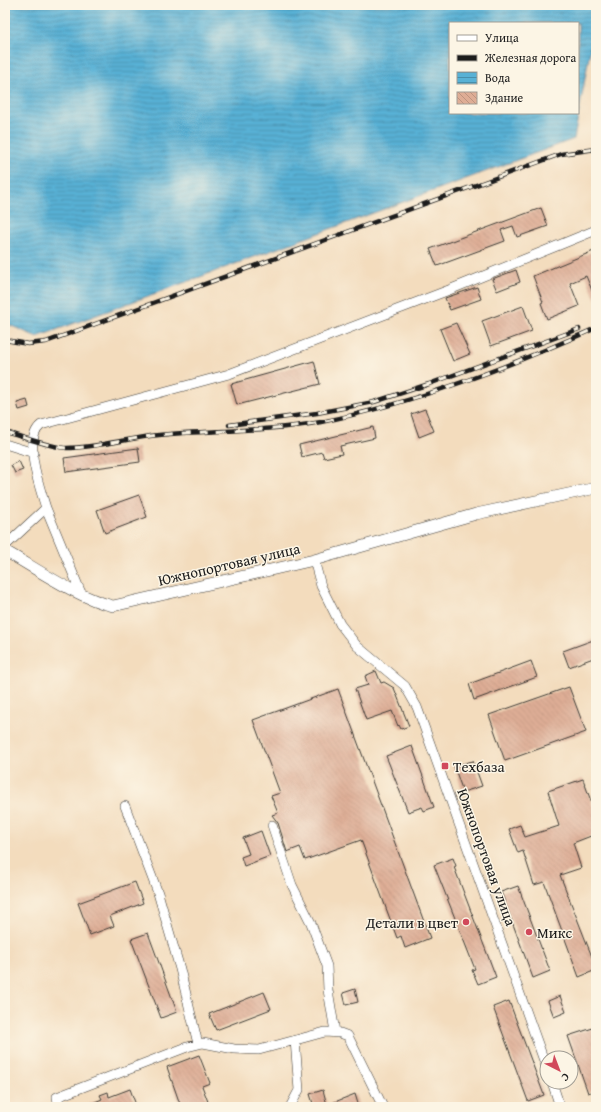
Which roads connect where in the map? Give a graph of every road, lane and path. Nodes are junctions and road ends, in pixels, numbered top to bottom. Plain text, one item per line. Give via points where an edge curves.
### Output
1 (596, 230) edge
2 (5, 444) edge
3 (34, 453) junction
4 (596, 488) edge
5 (46, 508) junction
6 (5, 546) edge
7 (5, 551) edge
8 (314, 560) junction
9 (81, 593) junction
10 (126, 806) dead end
11 (272, 825) dead end
12 (335, 1032) junction
13 (295, 1040) junction
14 (198, 1044) junction
15 (540, 1050) edge
16 (555, 1090) edge
17 (59, 1107) edge
18 (290, 1107) edge
19 (384, 1107) edge
20 (560, 1107) edge

1 - 3 street via 450,290 229,374 50,421 35,430 32,440
2 - 3 street
3 - 5 street via 35,473
4 - 8 main road via 476,514
5 - 6 street
5 - 9 street
7 - 9 main road, Южнопортовая улица
8 - 9 main road, Южнопортовая улица via 113,606 100,603
8 - 15 street, Южнопортовая улица via 321,586 340,624 357,646 405,686 417,707
10 - 14 street via 158,893
11 - 12 street via 292,885 311,923 327,966
12 - 13 street
12 - 19 street via 348,1036
13 - 14 street via 259,1050
13 - 18 street via 299,1090
14 - 17 street via 57,1097
16 - 20 street

